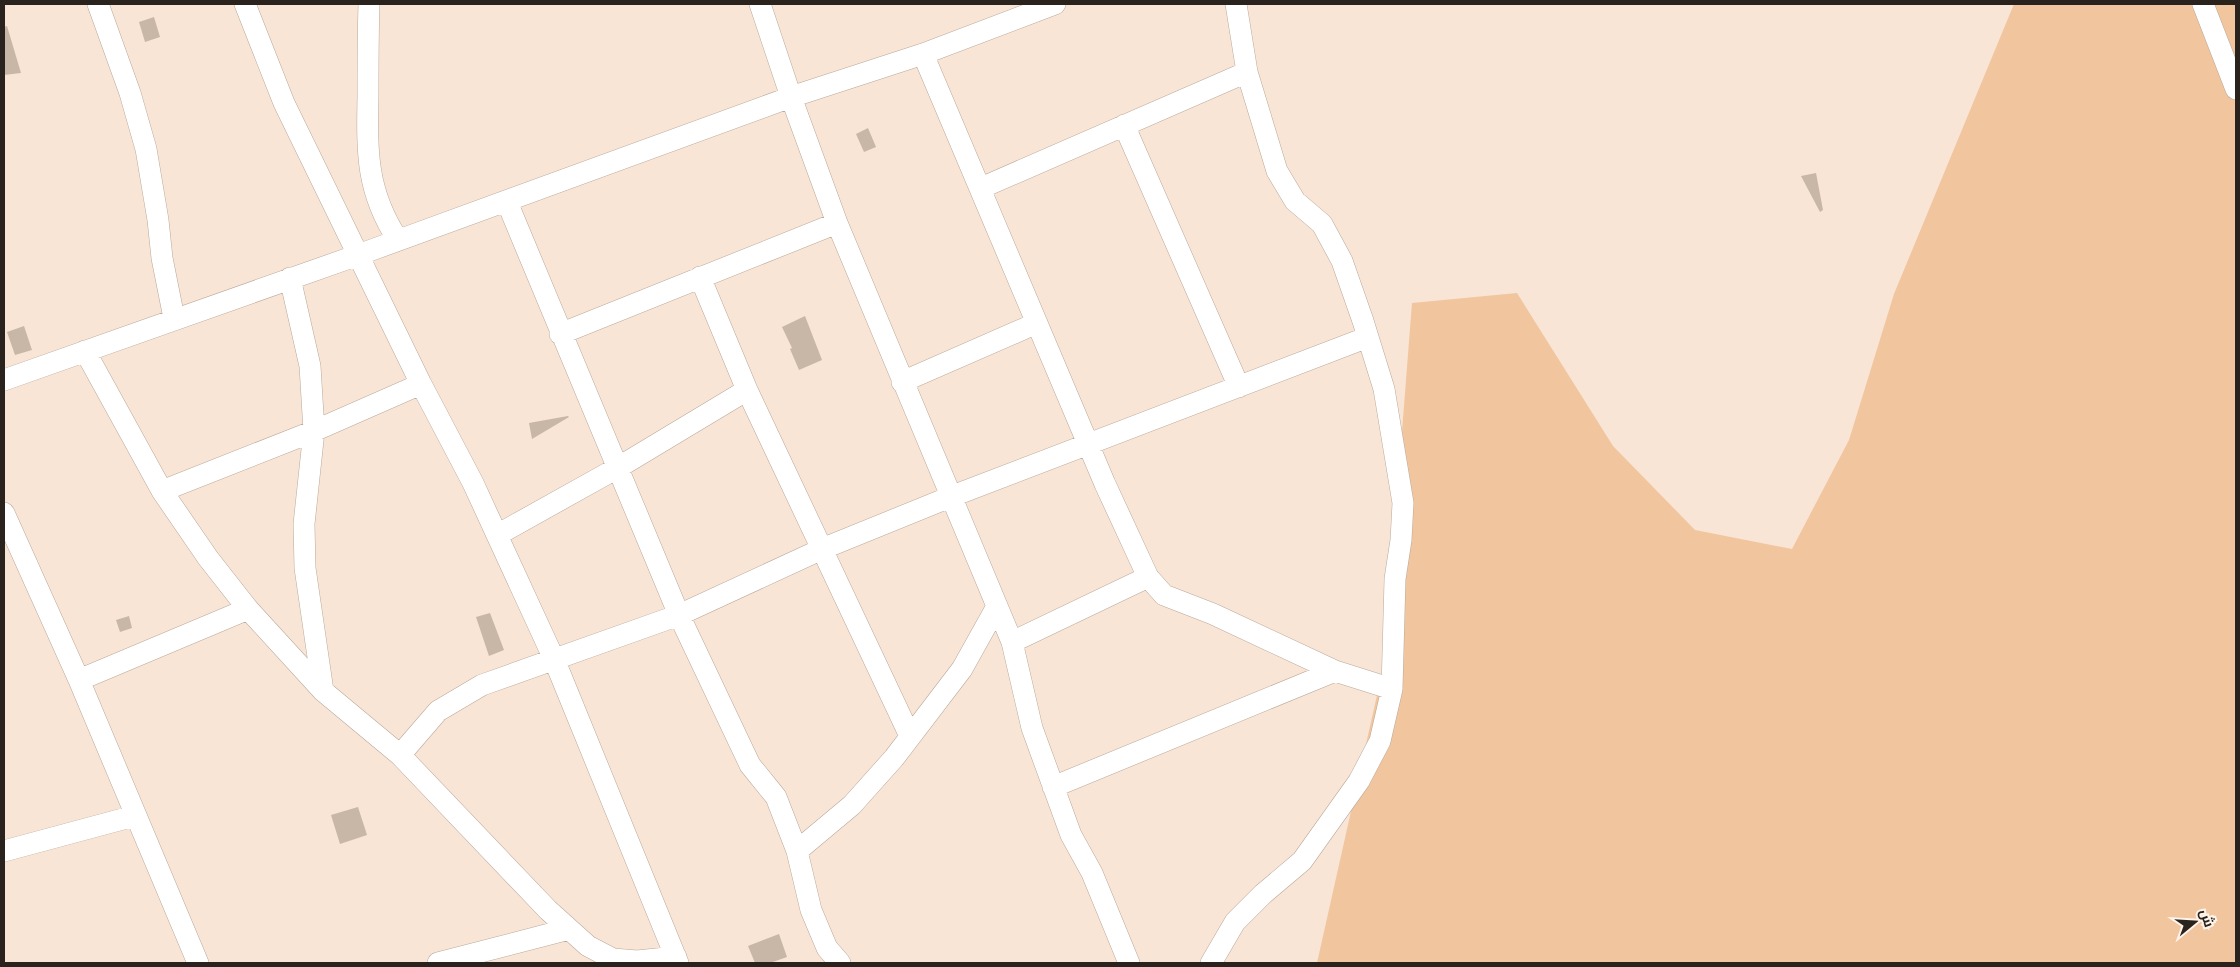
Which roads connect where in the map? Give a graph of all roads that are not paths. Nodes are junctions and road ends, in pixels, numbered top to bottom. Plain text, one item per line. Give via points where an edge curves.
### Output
1 (98, 4) edge
2 (245, 4) edge
3 (369, 4) edge
4 (760, 4) edge
5 (1055, 4) edge
6 (1236, 4) edge
7 (2203, 4) edge
8 (923, 54) junction
9 (1248, 72) junction
10 (2236, 89) edge
11 (791, 97) junction
12 (1124, 125) junction
13 (981, 188) junction
14 (507, 202) junction
15 (837, 223) junction
16 (398, 240) junction
17 (358, 255) junction
18 (700, 277) junction
19 (290, 278) junction
20 (174, 318) junction
21 (1037, 323) junction
22 (560, 334) junction
23 (1368, 337) junction
24 (85, 351) junction
25 (4, 380) edge
26 (902, 382) junction
27 (421, 384) junction
28 (1239, 387) junction
29 (747, 390) junction
30 (314, 431) junction
31 (1088, 445) junction
32 (619, 467) junction
33 (162, 491) junction
34 (950, 496) junction
35 (4, 513) edge
36 (497, 535) junction
37 (822, 549) junction
38 (1148, 577) junction
39 (996, 608) junction
40 (248, 610) junction
41 (680, 615) junction
42 (1012, 642) junction
43 (554, 659) junction
44 (1335, 670) junction
45 (79, 680) junction
46 (1392, 689) junction
47 (322, 691) junction
48 (910, 736) junction
49 (400, 755) junction
50 (1053, 787) junction
51 (134, 816) junction
52 (4, 851) edge
53 (797, 851) junction
54 (569, 929) junction
55 (677, 960) edge
56 (198, 963) edge
57 (438, 963) edge
58 (840, 963) edge
59 (1129, 963) edge
60 (1211, 963) edge

1 - 20 street via 146,149
2 - 17 street via 284,103
3 - 16 street via 368,161 376,197
4 - 11 street
5 - 8 street
6 - 9 street
7 - 10 street
8 - 11 street
8 - 13 street
9 - 12 street
9 - 23 street via 1277,171 1295,201 1322,224 1338,254
11 - 14 street
11 - 15 street
12 - 13 street
12 - 28 street
13 - 21 street
14 - 16 street
14 - 22 street
15 - 18 street
15 - 26 street
16 - 17 street
17 - 19 street
17 - 27 street
18 - 22 street
18 - 29 street
19 - 20 street
19 - 30 street via 310,366
20 - 24 street
21 - 26 street
21 - 31 street
22 - 32 street
23 - 28 street
23 - 46 street via 1384,389 1404,503 1395,579
24 - 25 street
24 - 33 street
26 - 34 street
27 - 30 street
27 - 36 street
28 - 31 street
29 - 32 street
29 - 37 street
30 - 33 street
30 - 47 street via 304,524 305,568
31 - 34 street
31 - 38 street
32 - 36 street
32 - 41 street
33 - 40 street
34 - 37 street
34 - 39 street
35 - 45 street
36 - 43 street
37 - 41 street
37 - 48 street
38 - 42 street
38 - 44 street via 1164,596 1213,614
39 - 42 street
39 - 48 street via 962,669
40 - 45 street
40 - 47 street
41 - 43 street
41 - 53 street via 750,765 776,798
42 - 50 street via 1032,728
43 - 49 street via 482,685 438,711
43 - 55 street
44 - 46 street
44 - 50 street
45 - 51 street
46 - 60 street via 1380,741 1359,782 1302,861 1236,922
47 - 49 street
48 - 53 street via 852,805
49 - 54 street
50 - 59 street via 1071,835 1092,873
51 - 52 street
51 - 56 street
53 - 58 street via 811,910 827,948
54 - 55 street via 588,946 613,959
54 - 57 street

